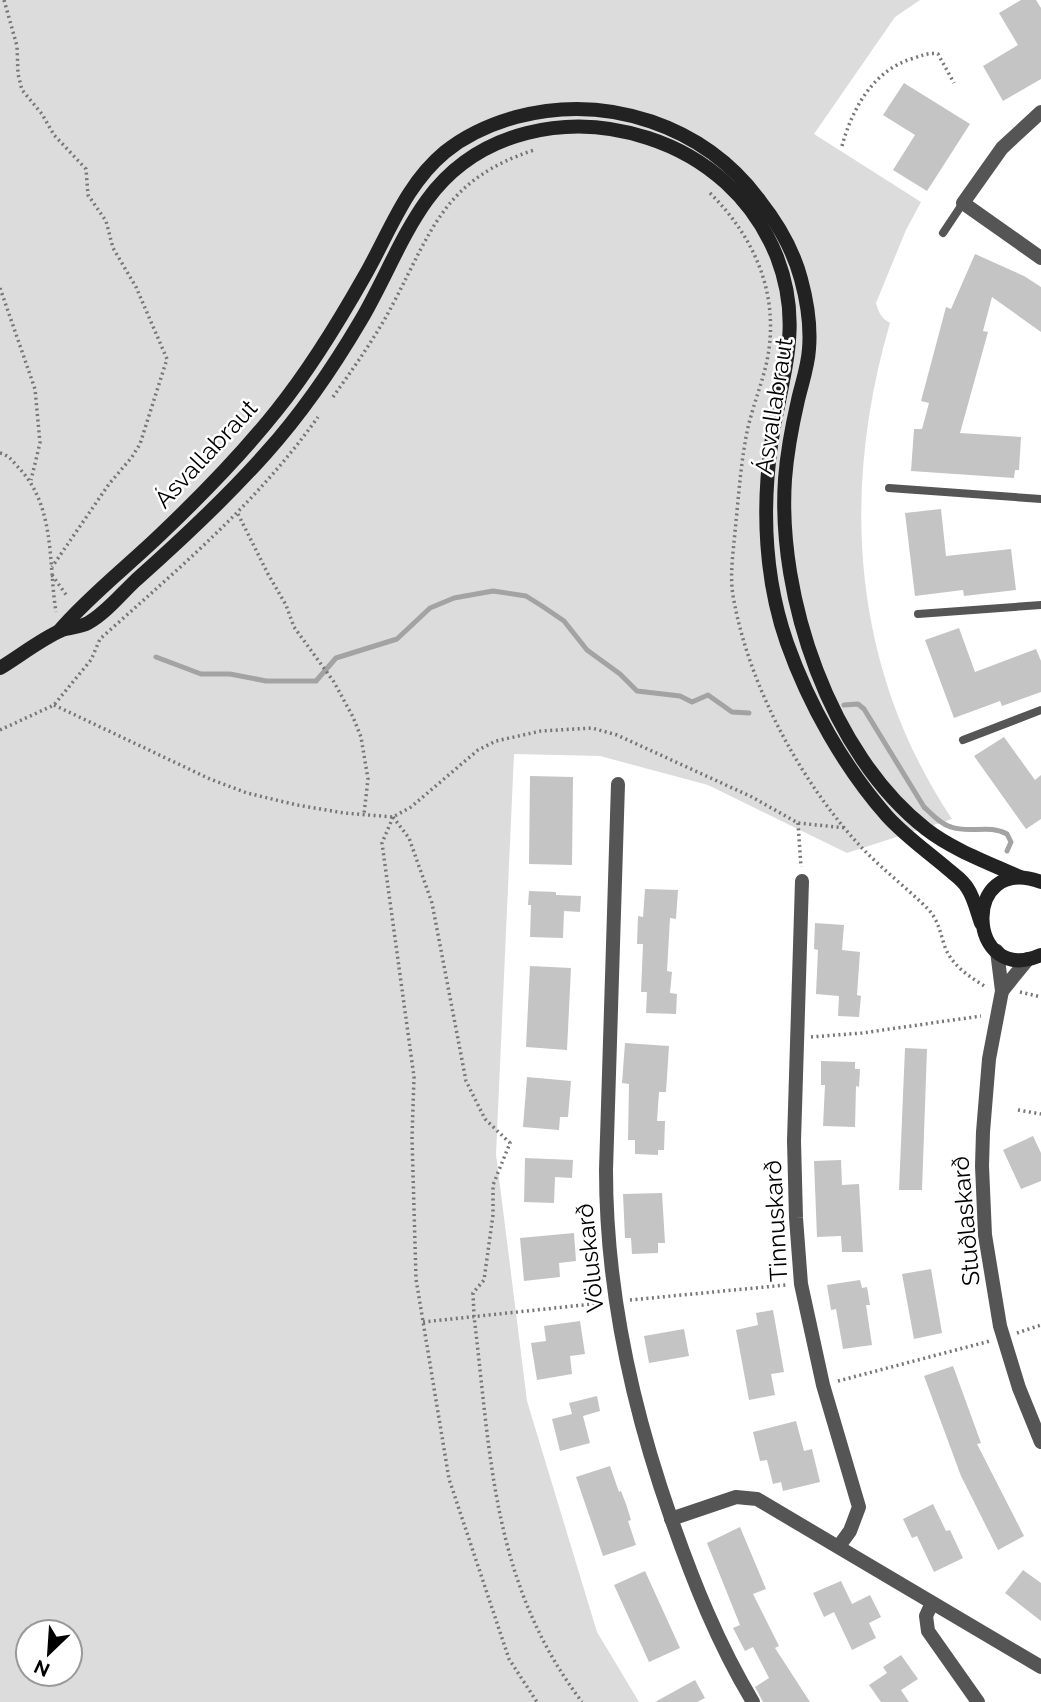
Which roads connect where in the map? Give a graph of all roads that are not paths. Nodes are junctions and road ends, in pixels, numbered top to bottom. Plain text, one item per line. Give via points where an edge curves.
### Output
1 (1041, 112) edge
2 (963, 203) junction
3 (943, 233) dead end
4 (1041, 258) edge
5 (889, 488) dead end
6 (1041, 499) edge
7 (1041, 605) edge
8 (918, 614) dead end
9 (59, 631) junction
10 (0, 668) edge
11 (1041, 710) edge
12 (963, 740) dead end
13 (618, 784) dead end
14 (1020, 877) junction
15 (802, 881) road end
16 (1041, 882) edge
17 (981, 923) junction
18 (997, 951) junction
19 (1037, 957) edge
20 (996, 990) junction
21 (1041, 1442) edge
22 (671, 1519) junction
23 (839, 1546) junction
24 (932, 1603) junction
25 (1041, 1667) edge
26 (752, 1702) edge
27 (978, 1702) edge

1 - 2 street via 1002,148
2 - 3 lane
2 - 4 street
5 - 6 lane
7 - 8 lane
9 - 10 main road, Ásvallabraut
9 - 14 main road, Ásvallabraut via 225,471 278,410 344,311 411,191 440,157 483,129 531,113 579,108 629,115 676,130 717,155 751,188 793,253 806,299 809,348 785,482 788,554 796,607 826,693 863,760 926,830
9 - 17 main road, Ásvallabraut via 88,624 113,603 280,437 344,348 419,211 458,167 512,136 541,129 596,126 641,135 682,151 720,177 753,211 776,254 788,299 790,345 771,445 766,516 775,601 787,643 812,703 859,781 889,818 969,889
11 - 12 lane
13 - 22 street, Völuskarð via 606,1205 629,1372
14 - 16 main road, Ásvallabraut
14 - 17 main road via 1009,879 987,896
15 - 23 street, Tinnuskarð via 796,1218 801,1284 823,1385 859,1507
17 - 18 main road, Ásvallabraut
18 - 19 main road via 1007,957
18 - 20 street, Stuðlaskarð
19 - 20 street, Stuðlaskarð
20 - 21 street, Stuðlaskarð via 997,1014 984,1098 985,1235 1004,1337
22 - 23 street via 736,1497 757,1499
22 - 26 street, Völuskarð via 686,1565
23 - 24 street
24 - 25 street
24 - 27 street via 926,1616 928,1631

